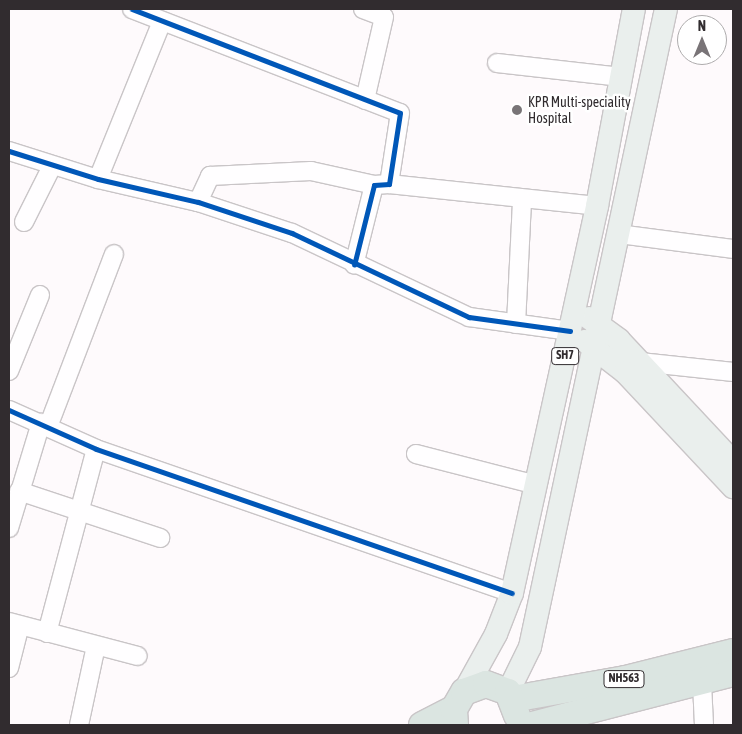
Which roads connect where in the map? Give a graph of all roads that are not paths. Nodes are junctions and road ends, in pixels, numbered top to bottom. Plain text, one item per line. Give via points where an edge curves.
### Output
1 (132, 9) edge
2 (363, 9) edge
3 (634, 9) edge
4 (666, 9) edge
5 (385, 13) edge
6 (162, 21) junction
7 (496, 63) dead end
8 (622, 77) junction
9 (365, 100) junction
10 (9, 151) edge
11 (52, 166) junction
12 (98, 178) junction
13 (381, 184) junction
14 (522, 200) junction
15 (198, 202) junction
16 (597, 206) junction
17 (24, 222) dead end
18 (619, 234) junction
19 (733, 249) edge
20 (114, 254) dead end
21 (354, 265) junction
22 (40, 295) dead end
23 (572, 321) junction
24 (599, 323) junction
25 (516, 324) junction
26 (595, 348) junction
27 (640, 362) junction
28 (9, 371) edge
29 (733, 372) edge
30 (9, 410) edge
31 (44, 425) junction
32 (96, 449) junction
33 (416, 454) dead end
34 (733, 462) edge
35 (537, 485) junction
36 (733, 487) edge
37 (19, 491) junction
38 (80, 509) junction
39 (9, 528) edge
40 (160, 538) dead end
41 (512, 593) junction
42 (15, 623) edge
43 (47, 633) junction
44 (96, 646) junction
45 (733, 652) edge
46 (138, 656) dead end
47 (9, 668) edge
48 (733, 673) edge
49 (702, 683) junction
50 (511, 696) junction
51 (458, 709) edge
52 (78, 725) edge
53 (422, 725) edge
54 (516, 725) edge
55 (532, 725) edge
56 (704, 725) edge

1 - 6 street
2 - 5 street
3 - 8 main road, SH7
4 - 18 main road, SH7
5 - 9 street
6 - 9 street
6 - 12 street
7 - 8 street
8 - 16 main road, SH7
9 - 13 street via 400,113
10 - 11 street
11 - 12 street
11 - 17 street
12 - 15 street
13 - 14 street
13 - 15 street via 311,171 210,176
13 - 21 street
14 - 16 street
14 - 25 street
15 - 21 street via 292,233
16 - 23 main road, SH7
18 - 19 street
18 - 24 main road, SH7
20 - 31 street
21 - 25 street via 469,317
22 - 28 street
23 - 24 main road
23 - 25 street
23 - 26 main road
23 - 35 main road, SH7
24 - 26 main road, SH7
24 - 27 main road
26 - 36 main road via 625,372
26 - 50 main road, SH7 via 530,647
27 - 29 street
27 - 34 main road
30 - 31 street
31 - 32 street
31 - 37 street
32 - 38 street
32 - 41 street
33 - 35 street
35 - 41 main road, SH7
37 - 38 street
37 - 39 street
38 - 40 street
38 - 43 street
41 - 51 main road, SH7 via 496,634
42 - 43 street
42 - 47 street
43 - 44 street
44 - 46 street
44 - 52 street
45 - 50 highway, NH563 via 625,679
48 - 49 highway, NH563
49 - 55 highway, NH563
49 - 56 street
50 - 51 highway, NH563 via 486,684
50 - 54 highway
51 - 53 highway, NH563

